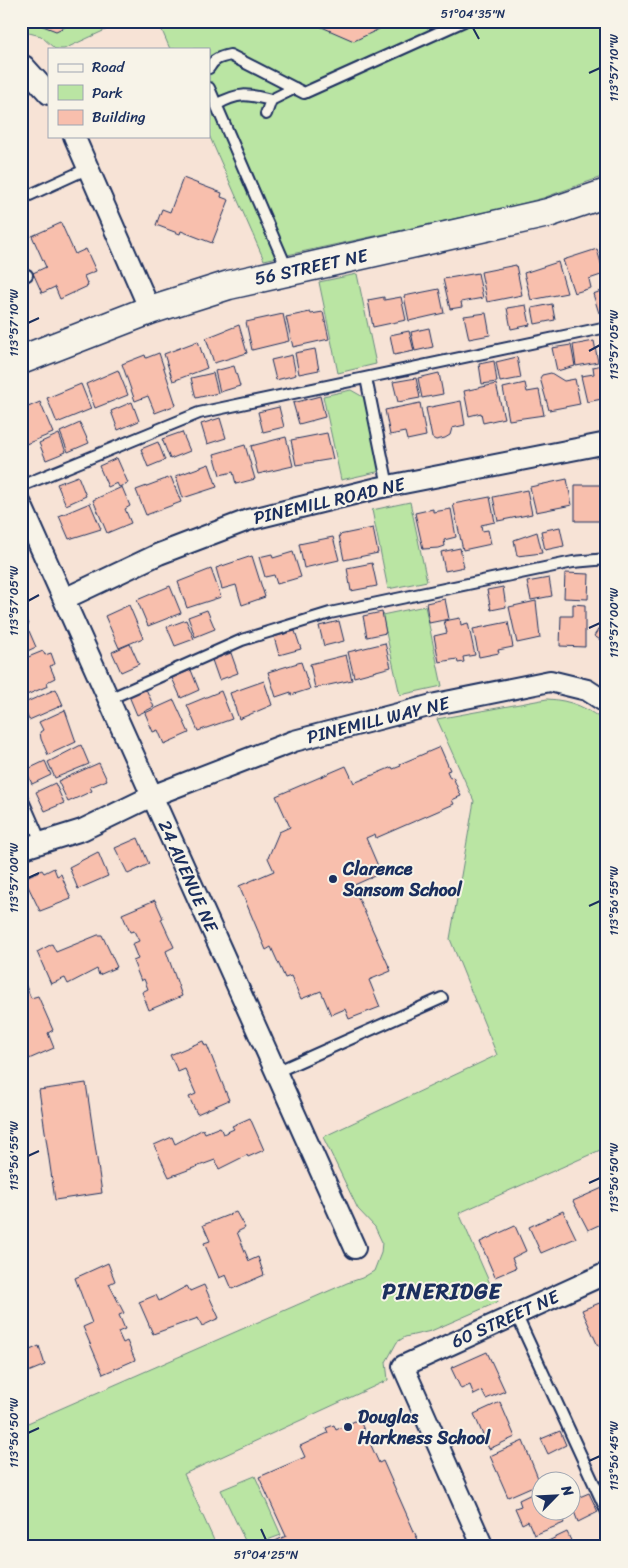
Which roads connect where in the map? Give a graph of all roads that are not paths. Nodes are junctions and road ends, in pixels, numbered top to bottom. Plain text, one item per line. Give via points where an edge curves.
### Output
1 (464, 21) edge
2 (23, 65) edge
3 (210, 65) edge
4 (295, 88) junction
5 (210, 90) edge
6 (48, 93) edge
7 (272, 100) junction
8 (216, 105) junction
9 (266, 114) dead end
10 (75, 138) edge
11 (89, 168) junction
12 (607, 193) edge
13 (21, 199) edge
14 (289, 272) junction
15 (150, 310) junction
16 (607, 327) edge
17 (21, 360) edge
18 (366, 378) junction
19 (607, 443) edge
20 (21, 486) edge
21 (388, 486) junction
22 (21, 504) edge
23 (607, 559) edge
24 (64, 599) junction
25 (109, 699) junction
26 (607, 703) edge
27 (21, 796) edge
28 (152, 796) junction
29 (42, 844) junction
30 (21, 849) edge
31 (442, 998) dead end
32 (276, 1072) junction
33 (355, 1248) dead end
34 (607, 1273) edge
35 (516, 1314) junction
36 (607, 1512) edge
37 (483, 1547) edge

1 - 4 lane via 315,89 304,93
2 - 6 street
3 - 4 lane via 220,57 230,55
4 - 7 lane
5 - 8 lane
7 - 8 lane via 248,94 230,97
7 - 9 lane
8 - 14 lane
10 - 11 street
11 - 13 lane
11 - 15 street
12 - 14 street, 56 STREET NE via 548,213
14 - 15 street, 56 STREET NE via 229,285
15 - 17 street, 56 STREET NE
16 - 18 lane
18 - 20 lane via 199,413
18 - 21 lane
19 - 21 street, PINEMILL ROAD NE
21 - 24 street, PINEMILL ROAD NE via 248,520 159,554
22 - 24 street, 24 AVENUE NE
23 - 25 lane via 573,562 330,614 242,640
24 - 25 street, 24 AVENUE NE
25 - 28 street, 24 AVENUE NE
26 - 28 street, PINEMILL WAY NE via 588,690 550,682 436,704 294,741
27 - 29 lane
28 - 29 street, PINEMILL WAY NE via 82,830
28 - 32 street, 24 AVENUE NE
29 - 30 street, PINEMILL WAY NE
31 - 32 lane
32 - 33 street, 24 AVENUE NE
34 - 35 street, 60 STREET NE
35 - 36 lane
35 - 37 street, 60 STREET NE via 402,1366

